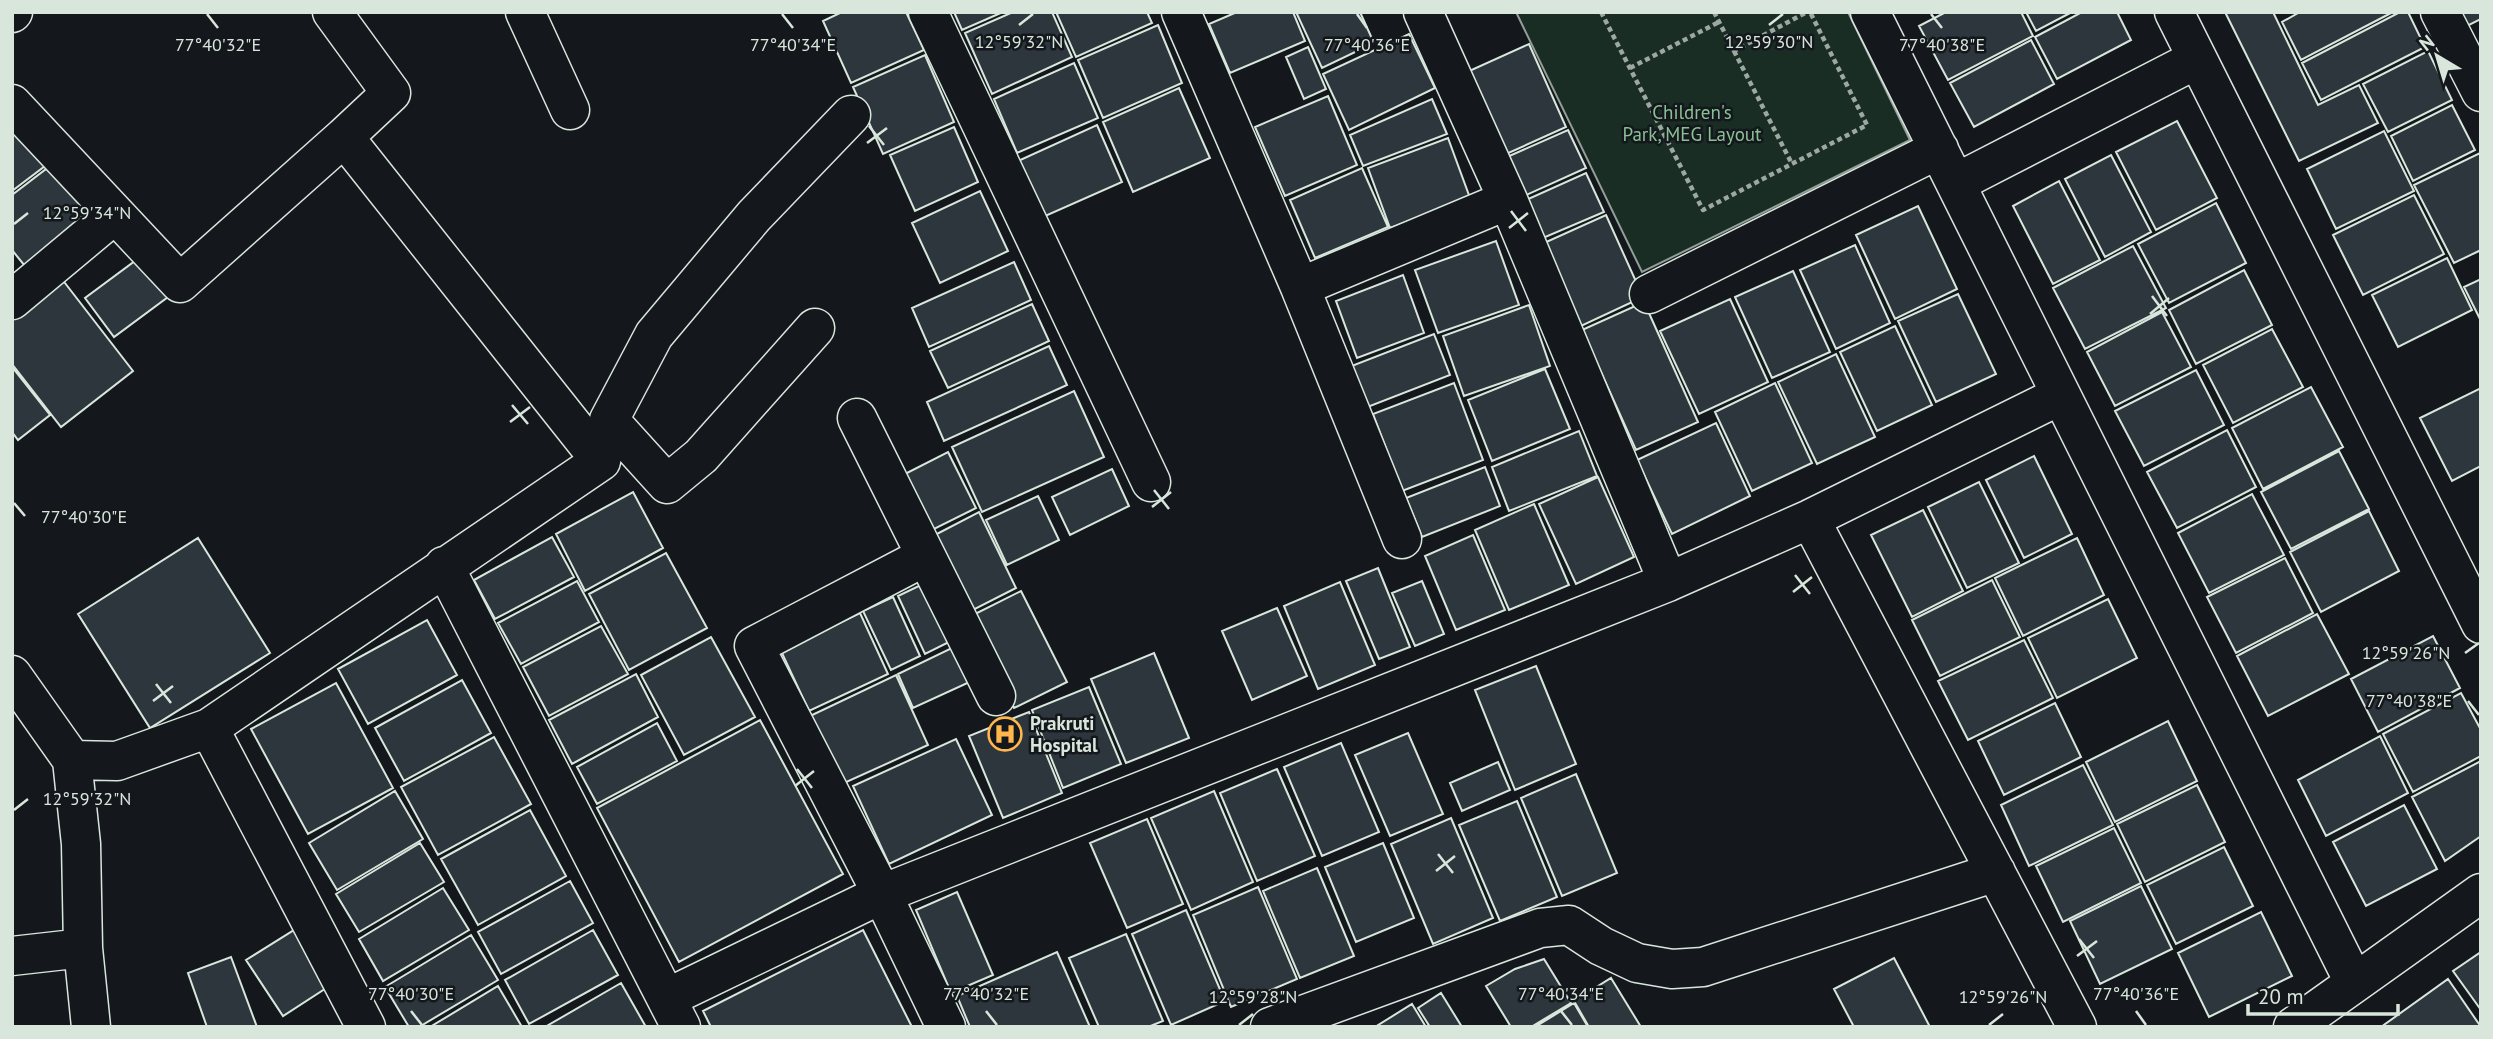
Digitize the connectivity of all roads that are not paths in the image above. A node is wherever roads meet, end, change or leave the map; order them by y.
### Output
1 (332, 12) edge
2 (525, 12) edge
3 (928, 12) edge
4 (1181, 12) edge
5 (1423, 12) edge
6 (1870, 12) edge
7 (2174, 12) edge
8 (2440, 12) edge
9 (2197, 59) junction
10 (2481, 92) edge
11 (12, 104) edge
12 (570, 110) dead end
13 (851, 115) dead end
14 (344, 138) junction
15 (1939, 149) junction
16 (1956, 183) junction
17 (1508, 200) junction
18 (115, 214) junction
19 (1300, 287) junction
20 (1649, 294) dead end
21 (12, 300) edge
22 (815, 328) dead end
23 (2061, 395) junction
24 (857, 418) dead end
25 (609, 420) junction
26 (601, 461) junction
27 (1151, 482) dead end
28 (1810, 519) junction
29 (1402, 539) dead end
30 (926, 556) junction
31 (444, 566) junction
32 (1668, 582) junction
33 (2481, 624) edge
34 (12, 675) edge
35 (996, 696) dead end
36 (209, 729) junction
37 (72, 760) junction
38 (1996, 872) junction
39 (2481, 893) edge
40 (882, 894) junction
41 (83, 948) junction
42 (12, 956) edge
43 (2354, 982) junction
44 (674, 1012) edge
45 (91, 1027) edge
46 (366, 1027) edge
47 (946, 1027) edge
48 (1270, 1027) edge
49 (2077, 1027) edge
50 (2293, 1027) edge

1 - 14 street
2 - 12 street
3 - 27 street
4 - 19 street
5 - 17 street
6 - 15 street
7 - 9 street
8 - 10 street
9 - 16 street
9 - 33 street
11 - 18 street
13 - 25 street
14 - 18 street
14 - 26 street
15 - 16 street
15 - 20 street
16 - 23 street
17 - 19 street
17 - 32 street
18 - 21 street
19 - 29 street
22 - 25 street
23 - 28 street
23 - 43 street
24 - 30 street
25 - 26 street
26 - 31 street
28 - 32 street
28 - 38 street
30 - 35 street
30 - 40 street
31 - 36 street
31 - 44 street
32 - 40 street
34 - 37 street
36 - 37 street
36 - 46 street
37 - 41 street
38 - 48 street
38 - 49 street
39 - 43 street
40 - 44 street
40 - 47 street
41 - 42 street
41 - 45 street
43 - 50 street

